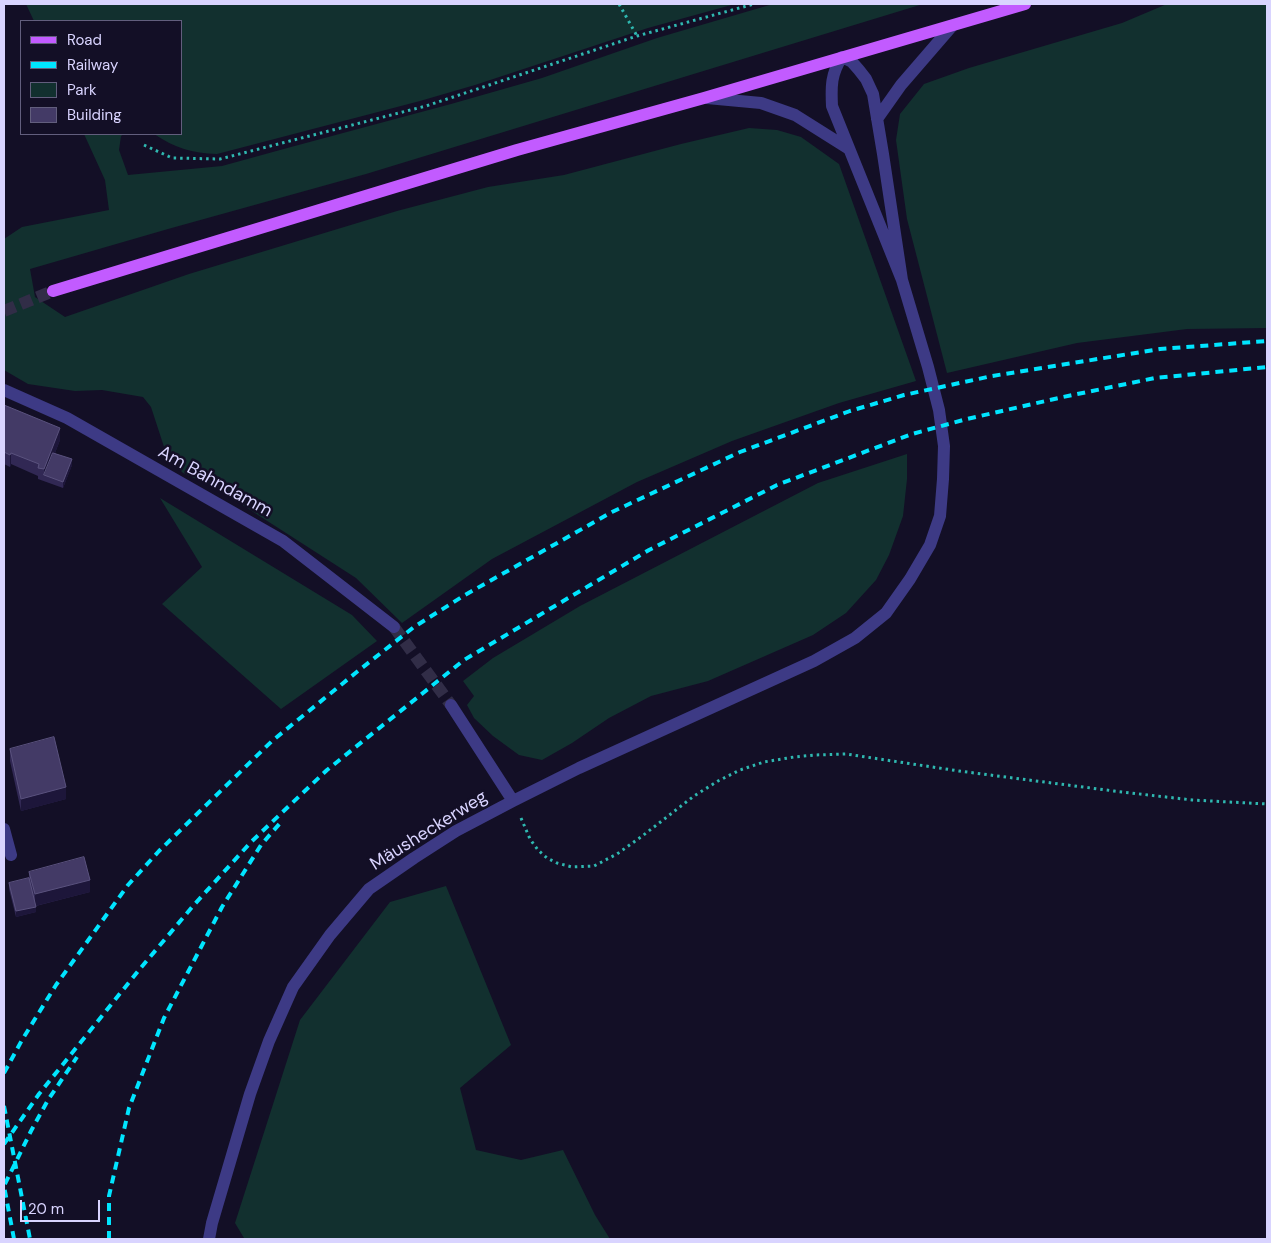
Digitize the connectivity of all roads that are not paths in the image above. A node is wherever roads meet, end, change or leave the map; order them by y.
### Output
1 (1025, 4) edge
2 (952, 26) junction
3 (842, 57) junction
4 (704, 98) junction
5 (877, 119) junction
6 (849, 149) junction
7 (902, 280) junction
8 (53, 290) tunnel mouth
9 (4, 390) edge
10 (394, 627) tunnel mouth
11 (451, 705) tunnel mouth
12 (513, 801) junction
13 (4, 829) edge
14 (11, 855) dead end
15 (209, 1239) edge

1 - 2 main road
2 - 3 main road
2 - 5 street
3 - 4 main road
3 - 5 street
3 - 6 street
4 - 6 street
4 - 8 main road
5 - 7 street
6 - 7 street
7 - 12 street, Mäusheckerweg
9 - 10 street, Am Bahndamm
11 - 12 street
12 - 15 street, Mäusheckerweg
13 - 14 street

